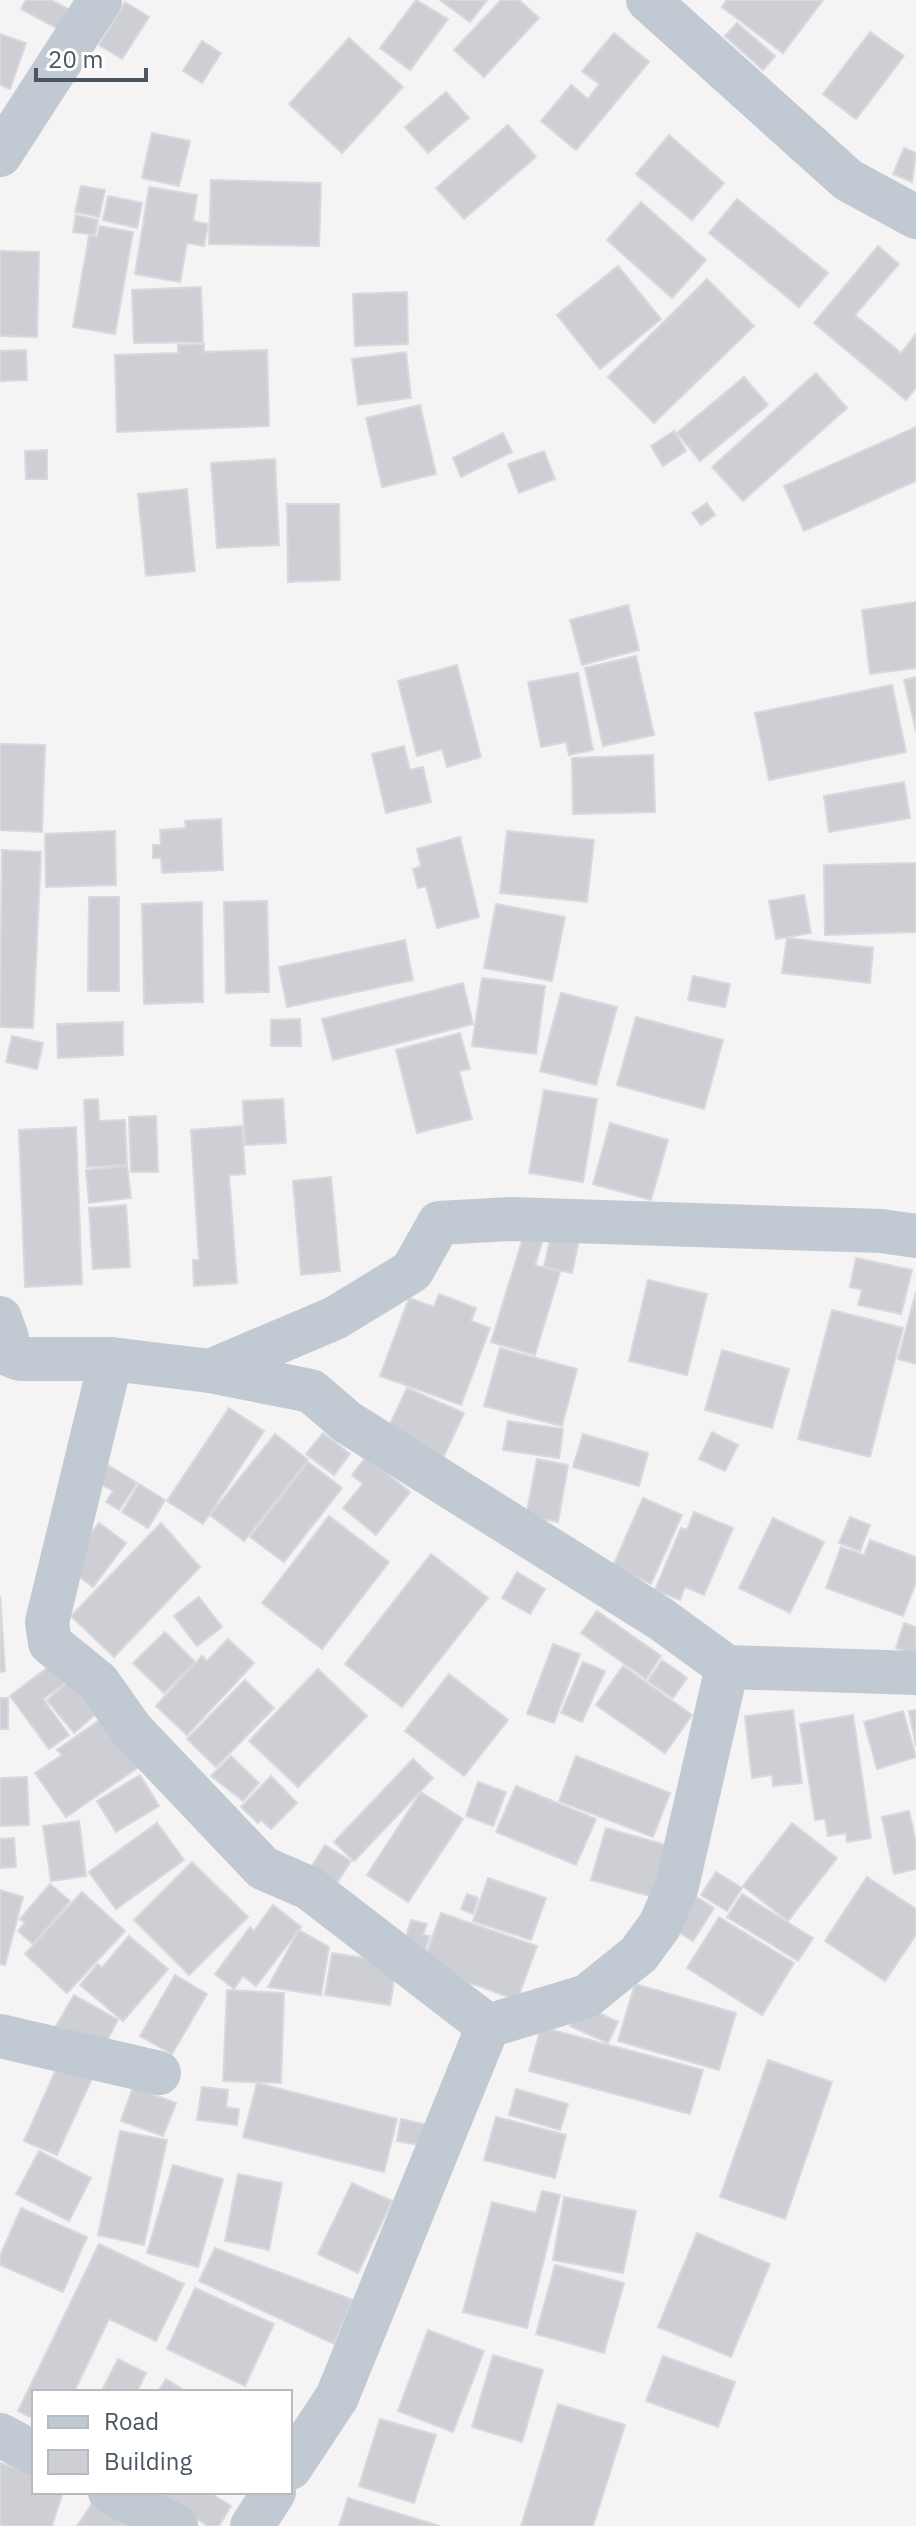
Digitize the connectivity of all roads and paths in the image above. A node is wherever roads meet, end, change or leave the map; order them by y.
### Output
1 (100, 0) edge
2 (648, 0) edge
3 (0, 155) edge
4 (916, 217) edge
5 (916, 1236) edge
6 (0, 1318) edge
7 (111, 1359) junction
8 (210, 1371) junction
9 (727, 1667) junction
10 (916, 1673) edge
11 (488, 2026) junction
12 (0, 2036) edge
13 (159, 2073) dead end
14 (0, 2435) edge
15 (32, 2452) edge
16 (292, 2465) edge
17 (114, 2494) edge
18 (273, 2494) edge
19 (176, 2526) edge
20 (252, 2526) edge

1 - 3 street
2 - 4 street
5 - 8 street
6 - 7 street
7 - 8 street
7 - 11 street
8 - 9 street
9 - 10 street
9 - 11 street
11 - 16 street
12 - 13 street
14 - 15 street
17 - 19 street
18 - 20 street

